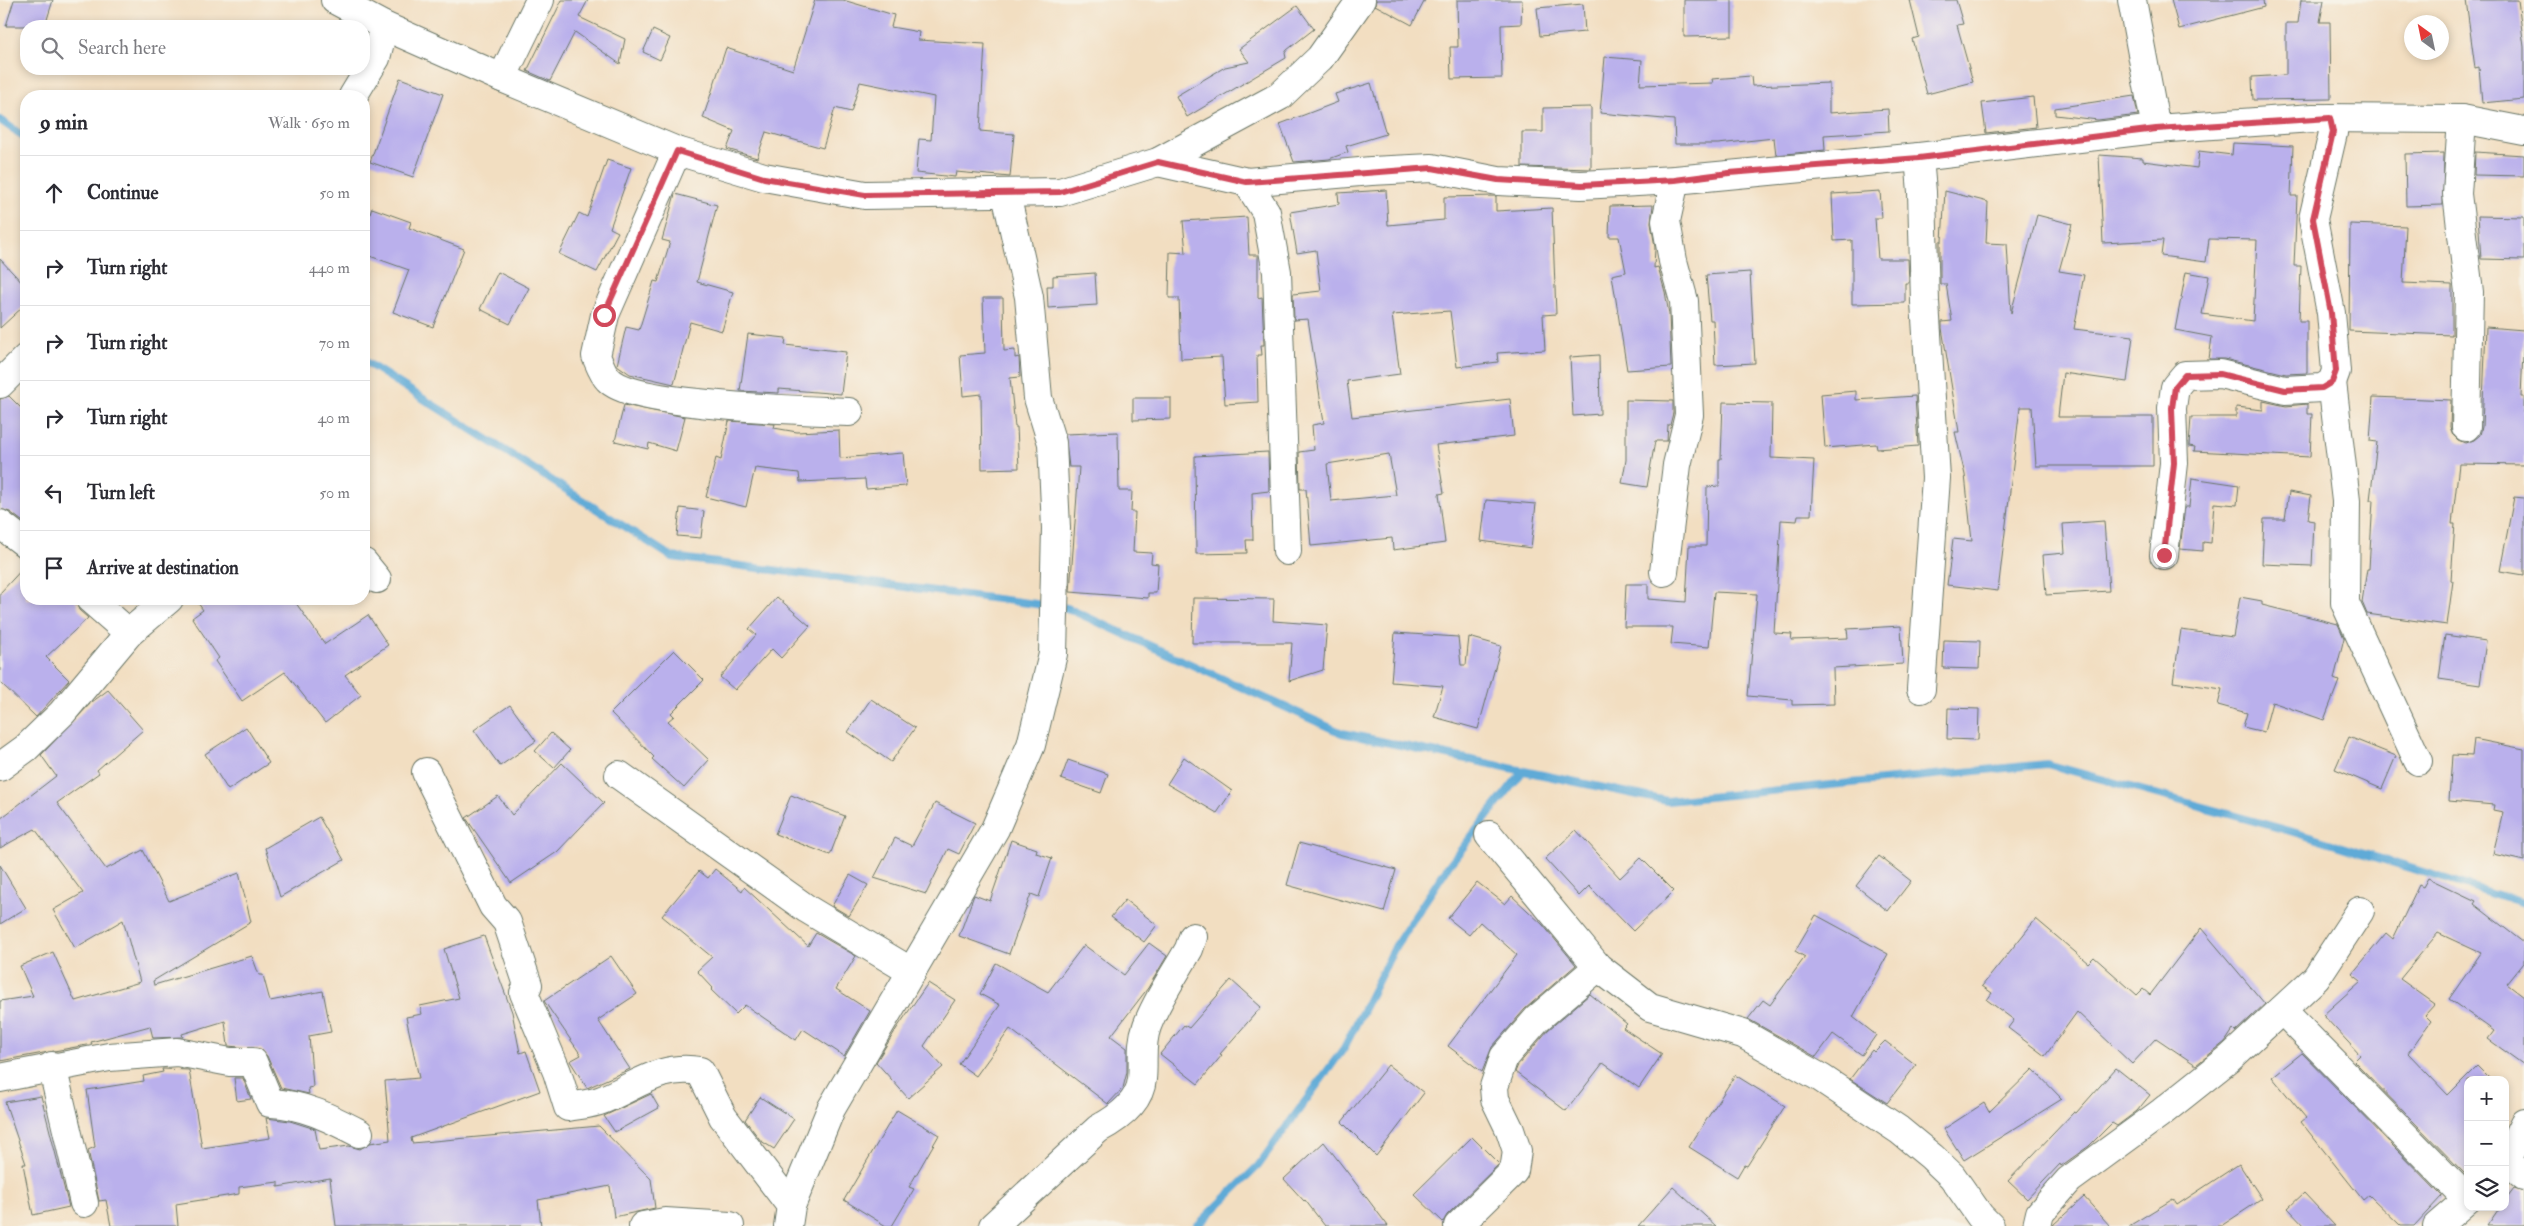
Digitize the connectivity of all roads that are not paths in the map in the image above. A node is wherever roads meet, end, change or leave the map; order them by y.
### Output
1 (335, 0) edge
2 (540, 0) edge
3 (1361, 0) edge
4 (2132, 0) edge
5 (384, 26) junction
6 (370, 68) edge
7 (366, 75) edge
8 (502, 78) junction
9 (357, 90) edge
10 (2330, 118) junction
11 (2462, 119) junction
12 (2156, 129) junction
13 (2524, 131) edge
14 (677, 151) junction
15 (1919, 158) junction
16 (1158, 162) junction
17 (1675, 180) junction
18 (1247, 182) junction
19 (1006, 194) junction
20 (20, 364) edge
21 (2332, 382) junction
22 (0, 384) edge
23 (849, 412) dead end
24 (2466, 427) dead end
25 (0, 524) edge
26 (20, 539) edge
27 (1287, 551) dead end
28 (2164, 555) dead end
29 (1664, 572) dead end
30 (97, 605) edge
31 (162, 605) edge
32 (129, 633) junction
33 (1921, 689) dead end
34 (2418, 761) dead end
35 (0, 767) edge
36 (426, 772) dead end
37 (619, 775) dead end
38 (1489, 835) dead end
39 (2360, 911) dead end
40 (1193, 937) dead end
41 (1598, 967) junction
42 (912, 972) junction
43 (2282, 1010) junction
44 (52, 1066) junction
45 (0, 1078) edge
46 (2524, 1123) edge
47 (359, 1133) dead end
48 (2512, 1166) edge
49 (2464, 1195) edge
50 (2464, 1202) edge
51 (84, 1203) dead end
52 (789, 1216) edge
53 (643, 1226) edge
54 (730, 1226) edge
55 (992, 1226) edge
56 (1458, 1226) edge
57 (1990, 1226) edge
58 (2036, 1226) edge
59 (2437, 1226) edge

1 - 5 street
2 - 8 street
3 - 16 street
4 - 12 street
5 - 6 street
5 - 8 street
7 - 9 street
8 - 14 street
10 - 11 street
10 - 12 street
10 - 21 street
11 - 13 street
11 - 24 street
12 - 15 street
14 - 19 street
14 - 23 street
15 - 17 street
15 - 33 street
16 - 18 street
16 - 19 street
17 - 18 street
17 - 29 street
18 - 27 street
19 - 42 street
20 - 22 street
21 - 28 street
21 - 34 street
25 - 26 street
30 - 32 street
31 - 32 street
32 - 35 street
36 - 52 street
37 - 42 street
38 - 41 street
39 - 43 street
40 - 55 street
41 - 56 street
41 - 57 street
42 - 52 street
43 - 49 street
43 - 58 street
44 - 45 street
44 - 47 street
44 - 51 street
46 - 48 street
50 - 59 street
53 - 54 street

